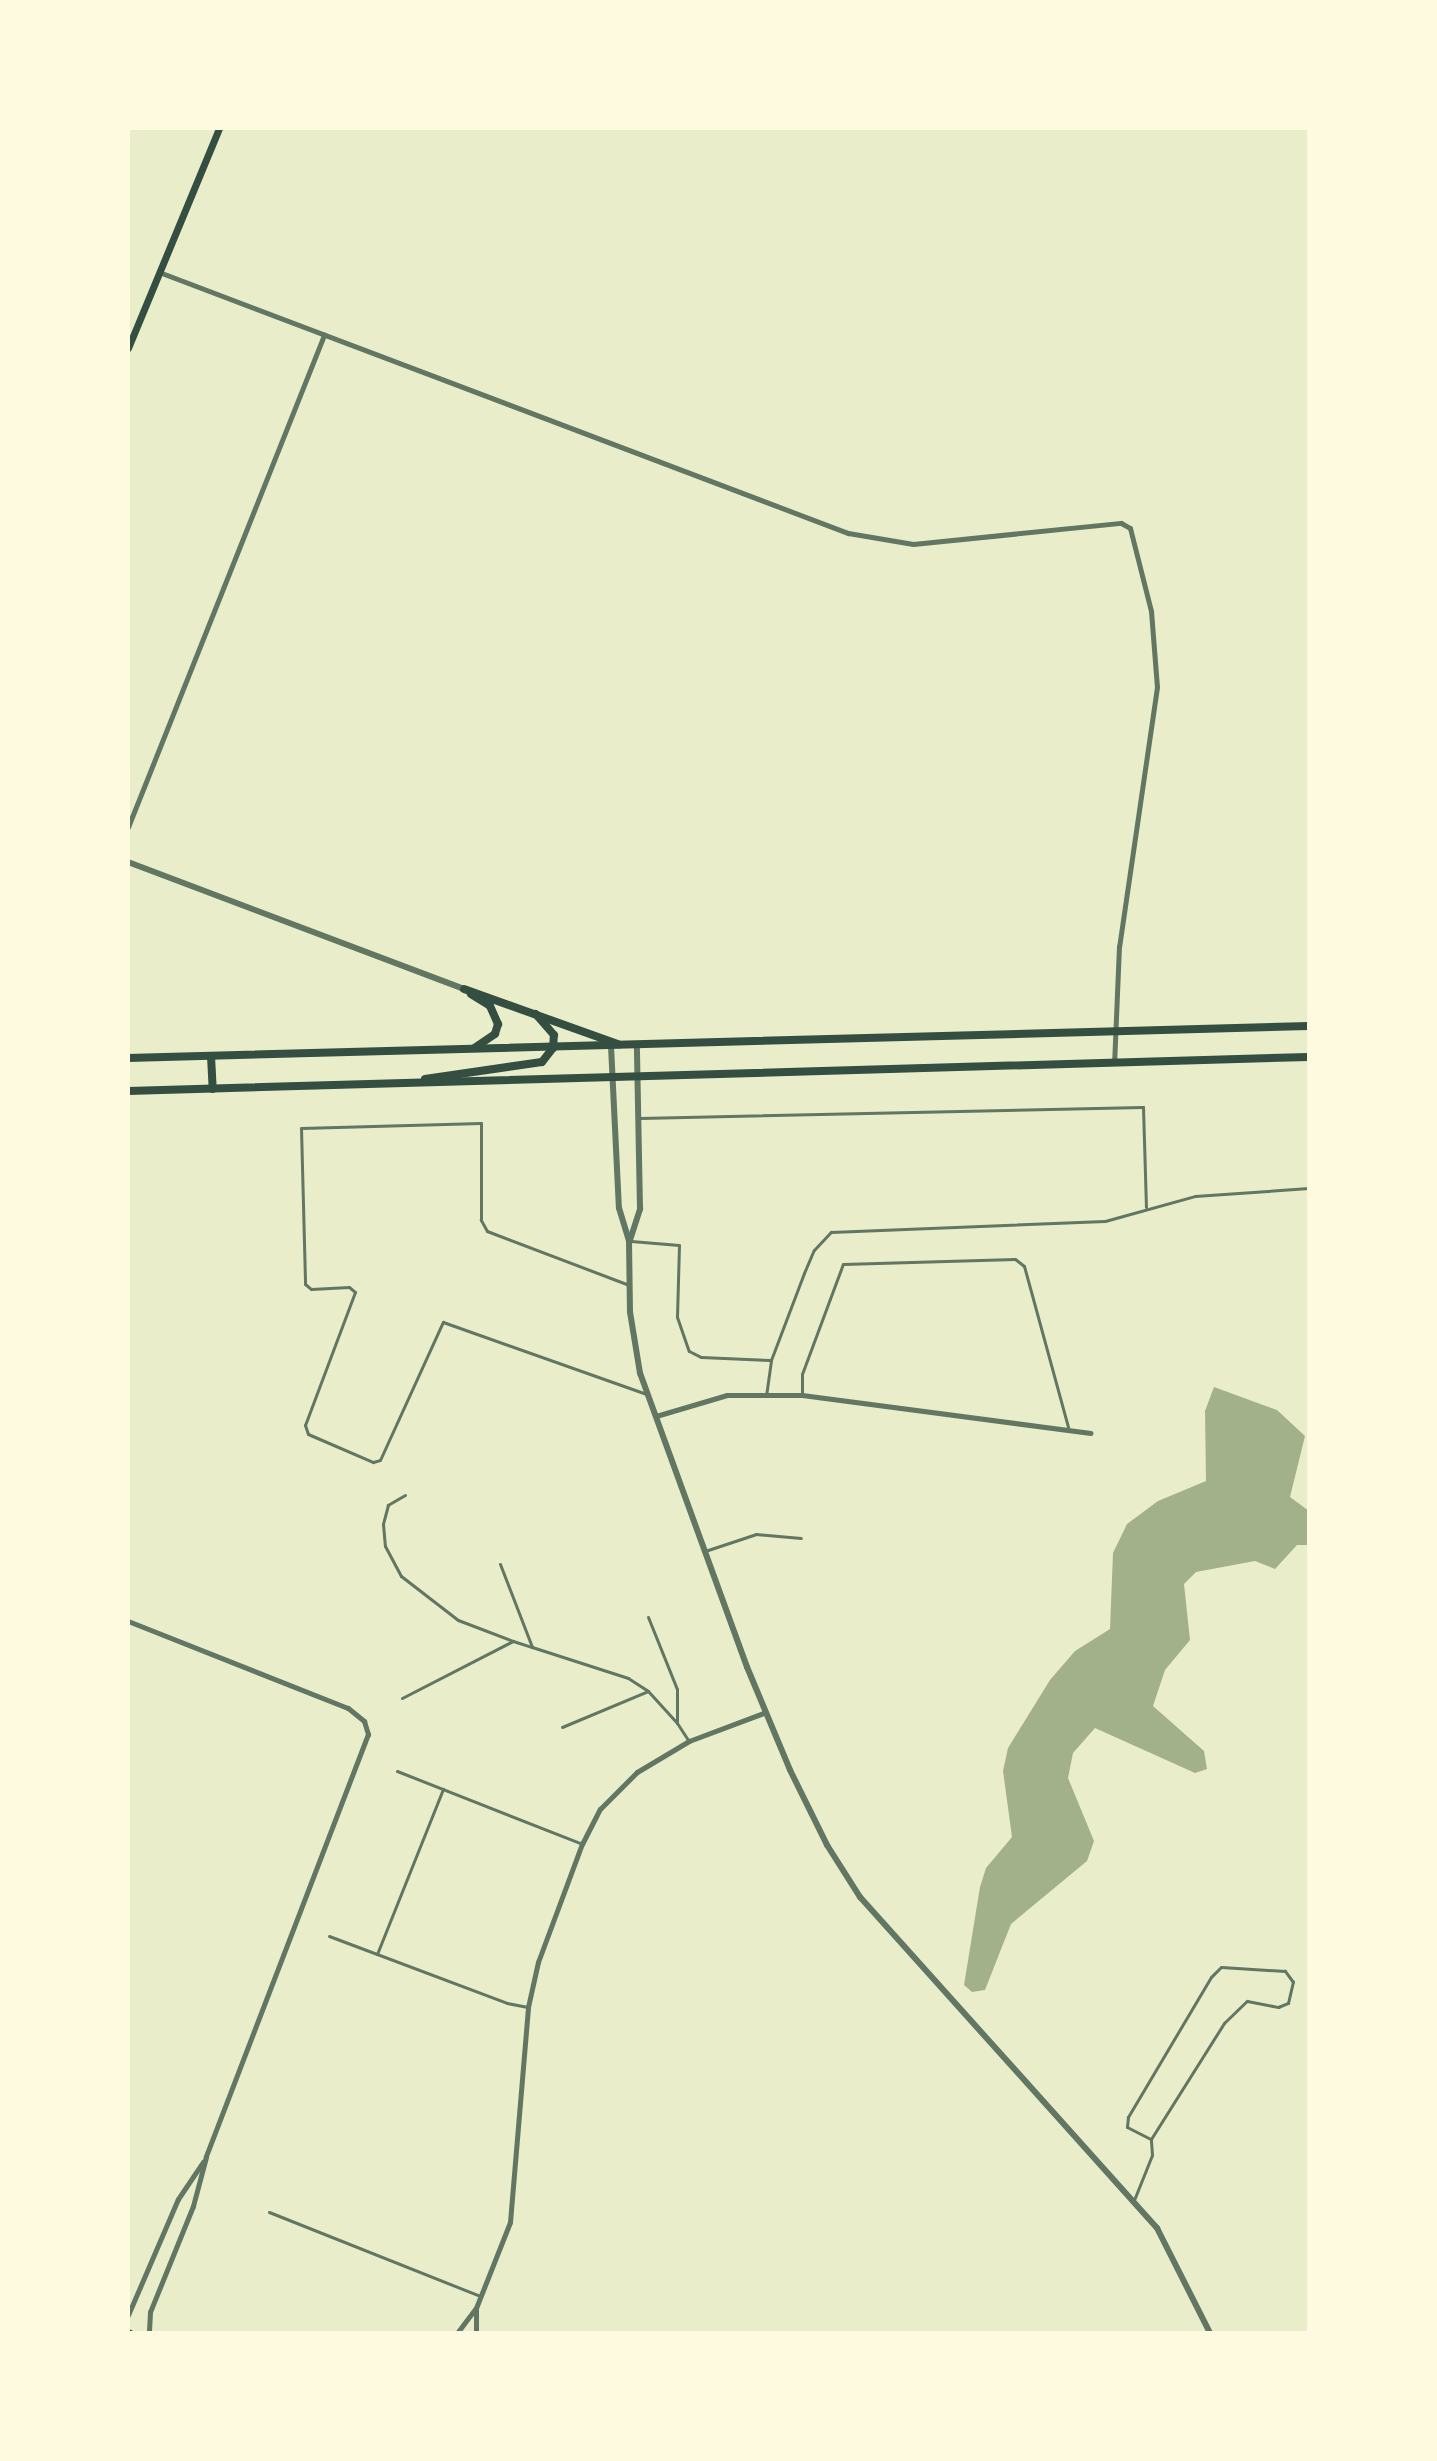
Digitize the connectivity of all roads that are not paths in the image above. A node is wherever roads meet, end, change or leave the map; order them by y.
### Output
1 (219, 128) edge
2 (158, 271) junction
3 (324, 335) junction
4 (128, 348) edge
5 (128, 827) edge
6 (128, 862) edge
7 (464, 989) junction
8 (536, 1014) junction
9 (1309, 1026) edge
10 (1112, 1032) junction
11 (611, 1046) junction
12 (623, 1046) junction
13 (637, 1046) junction
14 (553, 1048) junction
15 (471, 1050) junction
16 (211, 1056) junction
17 (1309, 1057) edge
18 (128, 1058) edge
19 (1114, 1063) junction
20 (636, 1077) junction
21 (613, 1078) junction
22 (408, 1083) junction
23 (213, 1089) junction
24 (128, 1091) edge
25 (636, 1118) junction
26 (1309, 1188) edge
27 (1146, 1207) junction
28 (629, 1241) junction
29 (629, 1285) junction
30 (771, 1360) junction
31 (648, 1395) junction
32 (802, 1395) junction
33 (766, 1396) junction
34 (656, 1416) junction
35 (1068, 1427) junction
36 (1091, 1433) dead end
37 (405, 1495) dead end
38 (801, 1538) dead end
39 (705, 1551) junction
40 (500, 1564) dead end
41 (648, 1617) dead end
42 (128, 1621) edge
43 (513, 1641) junction
44 (532, 1647) junction
45 (648, 1691) junction
46 (402, 1698) dead end
47 (767, 1712) junction
48 (677, 1723) junction
49 (562, 1727) dead end
50 (689, 1741) junction
51 (397, 1771) dead end
52 (443, 1789) junction
53 (582, 1844) junction
54 (329, 1936) dead end
55 (377, 1954) junction
56 (528, 2007) junction
57 (1151, 2139) junction
58 (206, 2157) junction
59 (1134, 2200) junction
60 (269, 2212) dead end
61 (480, 2296) junction
62 (476, 2308) junction
63 (128, 2315) edge
64 (149, 2333) edge
65 (457, 2333) edge
66 (476, 2333) edge
67 (1210, 2333) edge

1 - 2 main road
2 - 3 street
2 - 4 main road
3 - 5 street
3 - 10 street
6 - 7 street
7 - 8 main road
7 - 15 main road
8 - 12 main road
8 - 14 main road
9 - 10 main road
10 - 13 main road
10 - 19 street
11 - 12 main road
11 - 14 main road
11 - 21 street
12 - 13 main road
13 - 20 street
14 - 15 main road
14 - 22 main road
15 - 16 main road
16 - 18 main road
16 - 23 main road
17 - 19 main road
19 - 20 main road
20 - 21 main road
20 - 25 street
21 - 22 main road
21 - 28 street
22 - 23 main road
23 - 24 main road
25 - 27 lane
25 - 28 street
26 - 27 lane
27 - 30 lane
28 - 29 street
28 - 30 lane
29 - 31 street
29 - 31 lane
30 - 33 lane
31 - 34 street
32 - 33 street
32 - 35 street
32 - 35 lane
33 - 34 street
34 - 39 street
35 - 36 street
37 - 43 lane
38 - 39 lane
39 - 47 street
40 - 44 lane
41 - 48 lane
42 - 58 street
43 - 44 lane
43 - 46 lane
44 - 45 lane
45 - 48 lane
45 - 49 lane
47 - 50 street
47 - 59 street
48 - 50 lane
50 - 53 street
51 - 52 lane
52 - 53 lane
52 - 55 lane
53 - 56 street
54 - 55 lane
55 - 56 lane
56 - 61 street
57 - 57 lane
57 - 59 lane
58 - 63 street
58 - 64 street
59 - 67 street
60 - 61 lane
61 - 62 street
62 - 65 street
62 - 66 street

